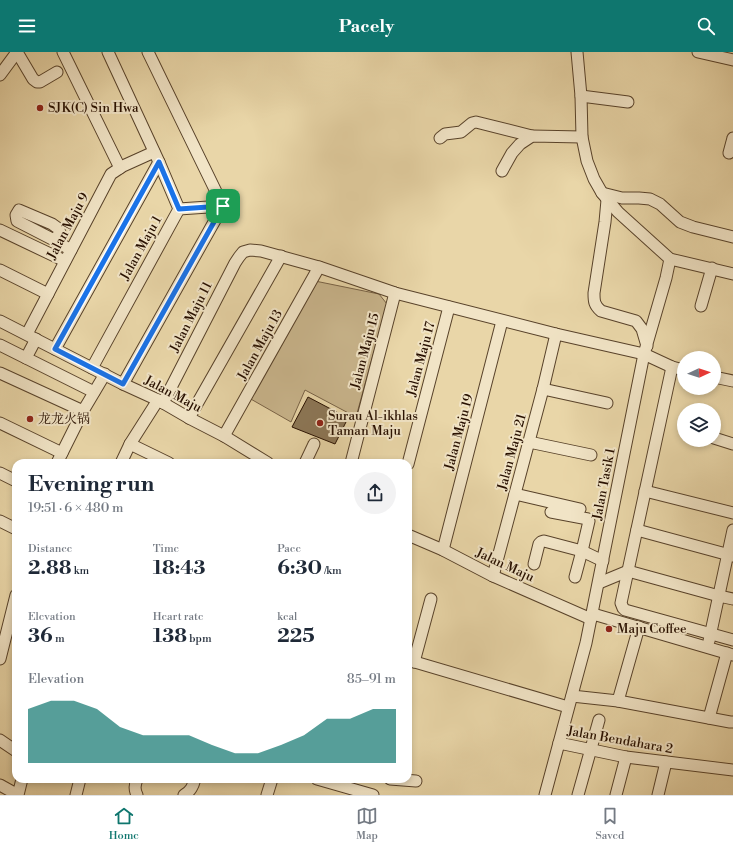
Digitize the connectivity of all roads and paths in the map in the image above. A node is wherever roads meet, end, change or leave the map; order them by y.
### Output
1 (17, 52) edge
2 (63, 52) edge
3 (108, 52) edge
4 (148, 52) edge
5 (577, 52) edge
6 (698, 52) edge
7 (733, 60) edge
8 (56, 72) dead end
9 (0, 75) edge
10 (581, 96) junction
11 (628, 102) dead end
12 (532, 136) junction
13 (582, 137) junction
14 (440, 138) dead end
15 (733, 138) edge
16 (729, 153) dead end
17 (156, 157) junction
18 (120, 168) junction
19 (502, 171) dead end
20 (605, 197) junction
21 (223, 206) junction
22 (179, 209) junction
23 (0, 230) edge
24 (733, 237) edge
25 (54, 240) dead end
26 (71, 250) junction
27 (281, 256) junction
28 (670, 259) junction
29 (65, 261) junction
30 (319, 267) junction
31 (712, 268) junction
32 (0, 270) edge
33 (733, 274) edge
34 (395, 293) junction
35 (48, 294) junction
36 (701, 306) dead end
37 (449, 307) junction
38 (0, 321) edge
39 (502, 321) junction
40 (556, 334) junction
41 (32, 336) junction
42 (0, 345) edge
43 (55, 349) junction
44 (646, 350) junction
45 (26, 358) junction
46 (672, 367) junction
47 (92, 368) junction
48 (677, 368) edge
49 (0, 373) edge
50 (105, 374) junction
51 (721, 378) edge
52 (733, 381) edge
53 (123, 384) junction
54 (543, 389) junction
55 (94, 392) junction
56 (160, 402) junction
57 (608, 403) dead end
58 (83, 411) junction
59 (189, 418) junction
60 (0, 422) edge
61 (224, 436) junction
62 (721, 440) edge
63 (529, 442) junction
64 (130, 444) junction
65 (314, 444) dead end
66 (733, 444) edge
67 (591, 455) dead end
68 (60, 458) edge
69 (123, 459) edge
70 (161, 459) edge
71 (261, 459) edge
72 (307, 459) edge
73 (352, 459) edge
74 (409, 459) edge
75 (0, 473) edge
76 (12, 479) edge
77 (646, 491) junction
78 (515, 494) junction
79 (580, 509) dead end
80 (551, 512) dead end
81 (733, 513) edge
82 (0, 521) edge
83 (12, 527) edge
84 (637, 530) junction
85 (733, 530) edge
86 (412, 536) edge
87 (442, 550) junction
88 (582, 551) junction
89 (730, 555) edge
90 (603, 561) junction
91 (534, 564) dead end
92 (628, 571) junction
93 (493, 576) junction
94 (575, 577) dead end
95 (599, 583) junction
96 (719, 596) junction
97 (431, 599) dead end
98 (733, 599) edge
99 (12, 611) edge
100 (592, 616) junction
101 (639, 627) junction
102 (711, 634) junction
103 (733, 640) edge
104 (708, 648) junction
105 (730, 654) edge
106 (412, 658) edge
107 (0, 659) edge
108 (412, 661) edge
109 (572, 696) junction
110 (618, 701) junction
111 (568, 707) junction
112 (709, 718) junction
113 (599, 720) dead end
114 (733, 722) edge
115 (0, 740) edge
116 (559, 743) junction
117 (12, 748) edge
118 (590, 750) junction
119 (626, 757) junction
120 (666, 762) junction
121 (733, 770) edge
122 (412, 781) edge
123 (416, 781) dead end
124 (21, 783) edge
125 (79, 783) edge
126 (136, 783) edge
127 (194, 783) edge
128 (270, 783) edge
129 (344, 783) edge
130 (0, 785) edge
131 (18, 795) edge
132 (76, 795) edge
133 (137, 795) edge
134 (184, 795) edge
135 (266, 795) edge
136 (374, 795) edge
137 (545, 795) edge
138 (578, 795) edge
139 (616, 795) edge
140 (658, 795) edge

1 - 8 street
1 - 9 street
2 - 18 street
3 - 17 street, Jalan Maju 1
4 - 21 street
5 - 10 street
6 - 7 street
10 - 11 street
10 - 13 street
12 - 13 street
12 - 14 street
12 - 19 street
13 - 20 street
15 - 16 street
17 - 18 street, Jalan Maju 9
17 - 22 street, Jalan Maju 1
17 - 43 street
18 - 26 street, Jalan Maju 9
20 - 24 street
20 - 28 street
20 - 44 street
21 - 22 street
21 - 53 street
22 - 47 street, Jalan Maju 1
23 - 29 street
25 - 26 street
26 - 29 street, Jalan Maju 9
27 - 30 street
27 - 56 street, Jalan Maju 11
27 - 59 street
28 - 31 street
28 - 44 street, Jalan Tasik 1
29 - 35 street, Jalan Maju 9
30 - 34 street
30 - 61 street, Jalan Maju 13
31 - 33 street
31 - 36 street
32 - 35 street
34 - 37 street
34 - 73 street, Jalan Maju 15
35 - 41 street, Jalan Maju 9
37 - 39 street
37 - 74 street, Jalan Maju 17
38 - 41 street, Jalan Maju
39 - 40 street
39 - 87 street, Jalan Maju 19
40 - 44 street
40 - 54 street, Jalan Maju 21
41 - 43 street, Jalan Maju
41 - 45 street, Jalan Maju 9
42 - 45 street
43 - 47 street, Jalan Maju
44 - 46 street
44 - 90 street, Jalan Tasik 1
45 - 55 street
46 - 48 street
46 - 77 street
47 - 50 street, Jalan Maju
49 - 58 street
50 - 53 street, Jalan Maju
50 - 55 street
51 - 52 street
53 - 56 street, Jalan Maju
54 - 57 street
54 - 63 street, Jalan Maju 21
55 - 58 street
56 - 59 street, Jalan Maju
56 - 64 street, Jalan Maju 11
58 - 68 street
59 - 61 street, Jalan Maju
60 - 68 street
61 - 71 street, Jalan Maju
62 - 66 street
63 - 67 street
63 - 78 street, Jalan Maju 21
64 - 69 street, Jalan Maju 11
64 - 70 street
65 - 72 street
75 - 76 street
77 - 81 street
77 - 84 street
78 - 79 street
78 - 93 street, Jalan Maju 21
80 - 88 street
82 - 83 street
84 - 89 street
84 - 92 street
85 - 89 street
86 - 87 street, Jalan Maju
87 - 93 street, Jalan Maju
88 - 90 street
88 - 91 street
88 - 94 street
89 - 96 street
90 - 95 street, Jalan Tasik 1
92 - 95 street
92 - 96 street
92 - 102 street
93 - 100 street, Jalan Maju
95 - 100 street, Jalan Tasik 1
96 - 98 street
96 - 102 street
97 - 106 street
99 - 107 street
100 - 101 street, Jalan Maju
100 - 109 street, Jalan Bendahara 2
101 - 104 street, Jalan Maju
101 - 110 street
102 - 103 street
102 - 104 street
104 - 105 street, Jalan Maju
105 - 112 street
108 - 111 street
109 - 110 street
109 - 111 street, Jalan Bendahara 2
110 - 112 street
111 - 116 street, Jalan Bendahara 2
112 - 114 street
113 - 118 street
115 - 117 street
116 - 118 street, Jalan Bendahara 2
116 - 137 street
118 - 119 street, Jalan Bendahara 2
118 - 138 street
119 - 120 street, Jalan Bendahara 2
119 - 139 street
120 - 121 street, Jalan Bendahara 2
120 - 140 street
122 - 123 street
124 - 131 street
125 - 132 street
126 - 133 street
127 - 134 street
128 - 135 street
129 - 136 street
130 - 131 street

